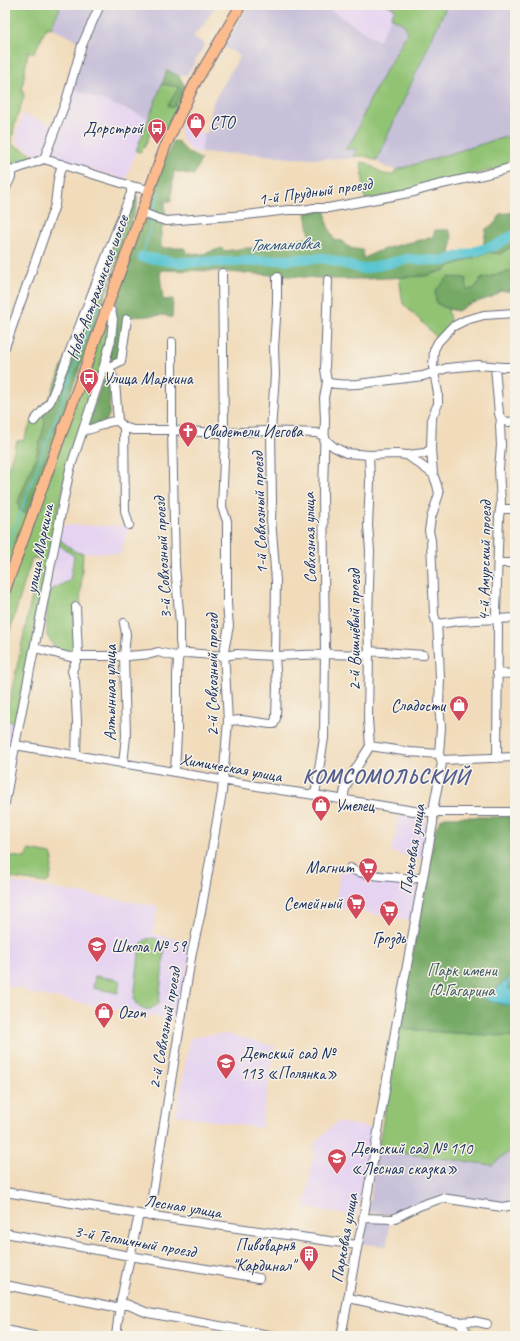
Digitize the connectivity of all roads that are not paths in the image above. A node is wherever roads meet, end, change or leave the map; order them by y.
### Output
1 (100, 5) edge
2 (241, 5) edge
3 (44, 159) junction
4 (62, 164) junction
5 (515, 166) edge
6 (8, 172) edge
7 (131, 186) junction
8 (5, 190) edge
9 (149, 190) junction
10 (142, 212) junction
11 (222, 273) dead end
12 (276, 277) dead end
13 (328, 280) dead end
14 (106, 308) junction
15 (515, 313) edge
16 (127, 319) dead end
17 (172, 342) dead end
18 (5, 347) edge
19 (106, 367) junction
20 (495, 367) junction
21 (515, 367) edge
22 (434, 372) junction
23 (327, 382) junction
24 (501, 420) junction
25 (34, 421) dead end
26 (118, 421) junction
27 (515, 421) edge
28 (124, 427) junction
29 (83, 430) junction
30 (172, 430) junction
31 (271, 431) junction
32 (224, 433) junction
33 (325, 437) junction
34 (431, 449) junction
35 (369, 455) junction
36 (407, 455) junction
37 (433, 474) junction
38 (501, 509) junction
39 (515, 510) edge
40 (129, 524) dead end
41 (515, 563) edge
42 (498, 564) junction
43 (5, 590) edge
44 (76, 607) dead end
45 (515, 618) edge
46 (497, 620) junction
47 (124, 623) dead end
48 (436, 624) junction
49 (35, 648) junction
50 (369, 653) junction
51 (325, 655) junction
52 (423, 655) dead end
53 (78, 656) junction
54 (124, 656) junction
55 (179, 656) junction
56 (224, 656) junction
57 (275, 656) junction
58 (497, 673) junction
59 (515, 674) edge
60 (228, 721) junction
61 (15, 745) junction
62 (370, 746) junction
63 (76, 755) junction
64 (440, 757) junction
65 (497, 758) junction
66 (515, 758) edge
67 (123, 764) junction
68 (175, 772) junction
69 (222, 781) junction
70 (315, 794) junction
71 (343, 800) junction
72 (5, 803) edge
73 (515, 812) edge
74 (434, 813) junction
75 (350, 868) dead end
76 (423, 878) junction
77 (5, 1192) edge
78 (515, 1205) edge
79 (138, 1214) junction
80 (149, 1216) junction
81 (363, 1218) junction
82 (5, 1233) edge
83 (357, 1246) junction
84 (130, 1256) junction
85 (260, 1278) dead end
86 (5, 1285) edge
87 (349, 1298) junction
88 (120, 1305) junction
89 (458, 1322) junction
90 (487, 1324) dead end
91 (5, 1330) edge
92 (34, 1336) edge
93 (116, 1336) edge
94 (274, 1336) edge
95 (341, 1336) edge
96 (469, 1336) edge

1 - 3 street
2 - 9 main road, Ново-Астраханское шоссе
3 - 4 street
3 - 6 street
4 - 7 street
4 - 18 street
5 - 10 street, 1-й Прудный проезд
6 - 8 street
7 - 9 street
7 - 25 street
9 - 10 main road, Ново-Астраханское шоссе
10 - 14 main road, Ново-Астраханское шоссе
11 - 32 street, 2-й Совхозный проезд
12 - 31 street, 1-й Совхозный проезд
13 - 23 street, Совхозная улица
14 - 19 street, улица Маркина
14 - 43 main road, Ново-Астраханское шоссе
15 - 22 street, Парковая улица
16 - 19 street
17 - 30 street, 3-й Совхозный проезд
19 - 26 street
19 - 29 street, улица Маркина
20 - 21 street
20 - 22 street
20 - 24 street, 4-й Амурский проезд
22 - 23 street
22 - 34 street, Парковая улица
23 - 33 street, Совхозная улица
24 - 27 street
24 - 38 street, 4-й Амурский проезд
26 - 28 street
26 - 29 street
28 - 30 street
28 - 40 street
29 - 49 street, улица Маркина
30 - 32 street
30 - 55 street, 3-й Совхозный проезд
31 - 32 street
31 - 33 street
31 - 57 street, 1-й Совхозный проезд
32 - 56 street, 2-й Совхозный проезд
33 - 35 street
33 - 51 street, Совхозная улица
34 - 36 street
34 - 37 street, Парковая улица
35 - 36 street
35 - 50 street, 2-й Вишнёвый проезд
36 - 37 street
37 - 48 street, Парковая улица
38 - 39 street
38 - 42 street, 4-й Амурский проезд
41 - 42 street
42 - 46 street, 4-й Амурский проезд
44 - 53 street
45 - 46 street
46 - 48 street
46 - 58 street, 4-й Амурский проезд
47 - 54 street, Алтынная улица
48 - 64 street, Парковая улица
49 - 53 street
49 - 61 street, улица Маркина
50 - 51 street
50 - 52 street
50 - 62 street, 2-й Вишнёвый проезд
51 - 57 street
51 - 70 street, Совхозная улица
53 - 54 street
53 - 63 street
54 - 55 street
54 - 67 street, Алтынная улица
55 - 56 street
55 - 68 street, 3-й Совхозный проезд
56 - 57 street
56 - 60 street, 2-й Совхозный проезд
57 - 60 street, 1-й Совхозный проезд
58 - 59 street
58 - 65 street, 4-й Амурский проезд
60 - 69 street, 2-й Совхозный проезд
61 - 63 street, Химическая улица
61 - 72 street, улица Маркина
62 - 64 street
62 - 71 street
63 - 67 street, Химическая улица
64 - 65 street
64 - 74 street, Парковая улица
65 - 66 street
67 - 68 street, Химическая улица
68 - 69 street, Химическая улица
69 - 70 street, Химическая улица
69 - 80 street, 2-й Совхозный проезд
70 - 71 street, Химическая улица
71 - 74 street, Химическая улица
73 - 74 street, Химическая улица
74 - 76 street, Парковая улица
75 - 76 street
76 - 81 street, Парковая улица
77 - 79 street, Лесная улица
78 - 81 street
79 - 80 street, Лесная улица
79 - 84 street
80 - 83 street, Лесная улица
81 - 83 street, Парковая улица
82 - 84 street, 3-й Тепличный проезд
83 - 87 street, Парковая улица
84 - 85 street, 3-й Тепличный проезд
84 - 88 street
86 - 88 street
87 - 89 street
87 - 95 street, Парковая улица
88 - 93 street
88 - 94 street
89 - 90 street
89 - 96 street
91 - 92 street

